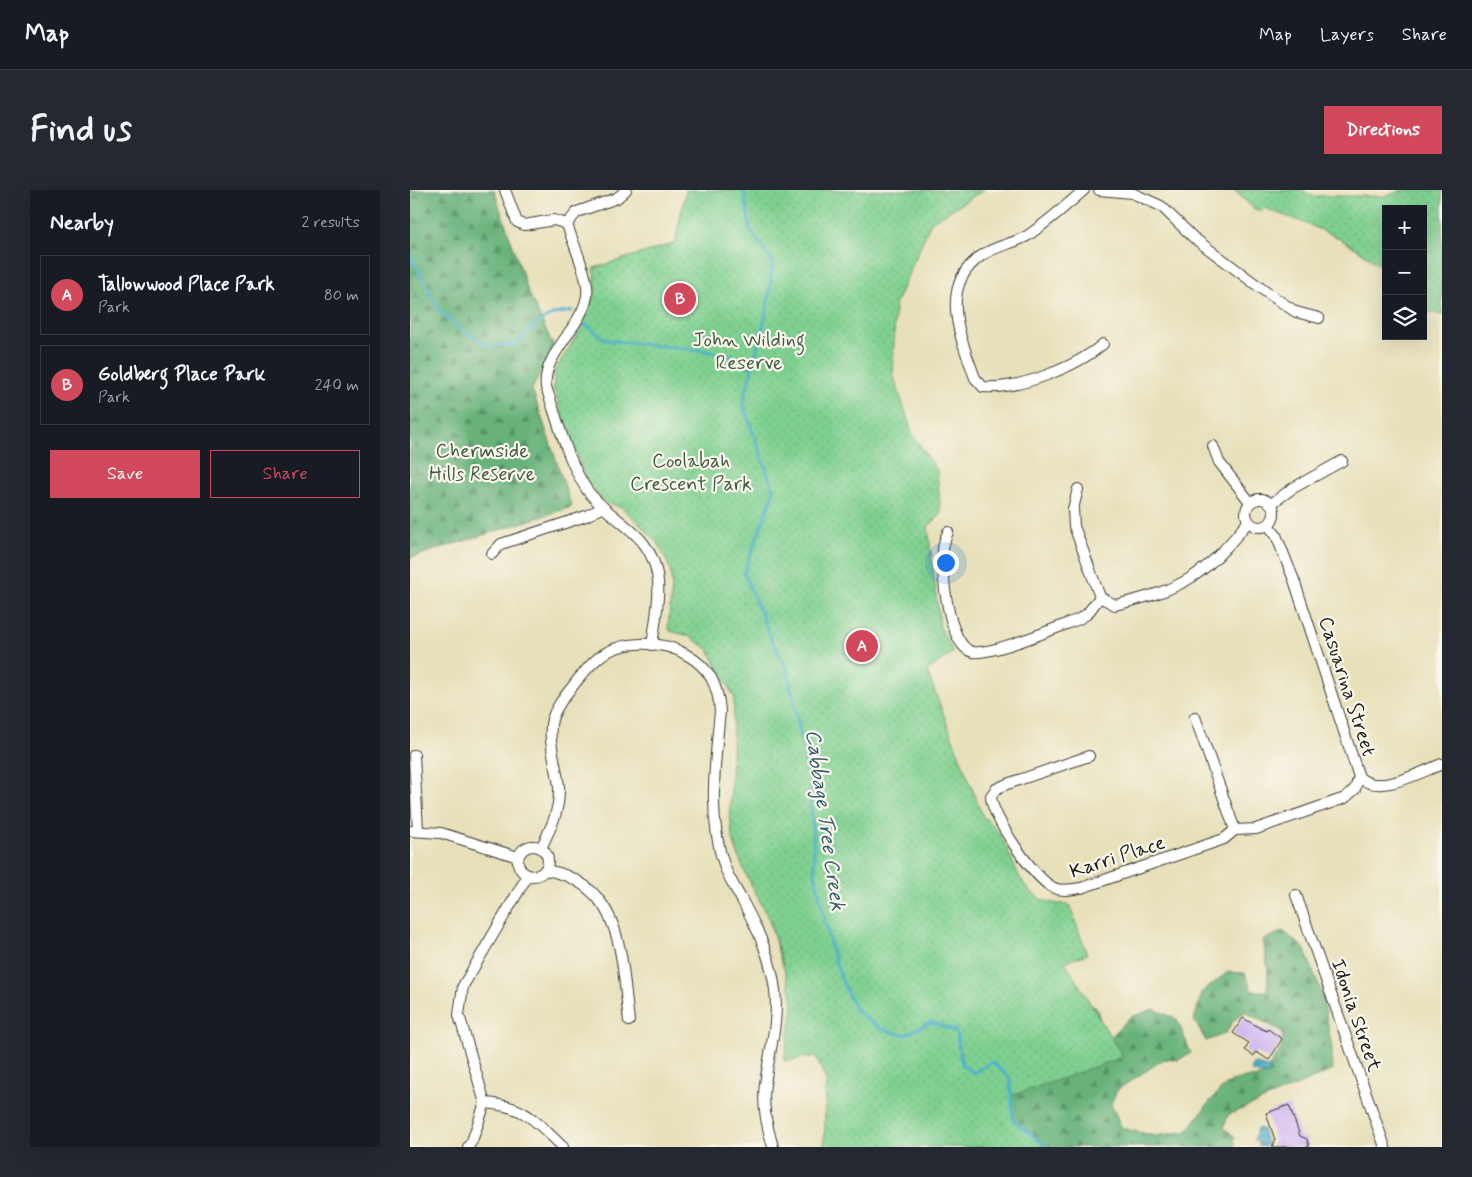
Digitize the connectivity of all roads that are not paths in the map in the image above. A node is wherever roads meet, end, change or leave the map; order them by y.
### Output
1 (504, 190) edge
2 (626, 190) edge
3 (1084, 190) edge
4 (1099, 190) edge
5 (567, 224) junction
6 (1319, 318) dead end
7 (1104, 344) dead end
8 (1213, 446) dead end
9 (1342, 461) dead end
10 (1078, 489) dead end
11 (1250, 502) junction
12 (1271, 504) junction
13 (602, 508) junction
14 (1248, 522) junction
15 (1268, 525) junction
16 (948, 532) dead end
17 (492, 554) dead end
18 (1100, 597) junction
19 (652, 644) junction
20 (1195, 717) dead end
21 (414, 755) dead end
22 (1089, 756) dead end
23 (1442, 764) edge
24 (1359, 777) junction
25 (1235, 830) junction
26 (414, 831) edge
27 (541, 848) junction
28 (518, 858) junction
29 (546, 870) junction
30 (528, 876) junction
31 (1296, 895) dead end
32 (629, 1021) dead end
33 (484, 1103) junction
34 (468, 1147) edge
35 (563, 1147) edge
36 (773, 1147) edge
37 (1385, 1147) edge

1 - 5 street
2 - 5 street
3 - 7 street
4 - 6 street
5 - 13 street
8 - 11 street
9 - 12 street
10 - 18 street
11 - 12 street
11 - 14 street
12 - 15 street
13 - 17 street
13 - 19 street
14 - 15 street
14 - 18 street
15 - 24 street, Casuarina Street
16 - 18 street
19 - 27 street
19 - 36 street
20 - 25 street
21 - 26 street
22 - 25 street, Karri Place
23 - 24 street, Casuarina Street
24 - 25 street, Karri Place
26 - 28 street
27 - 28 street
27 - 29 street
28 - 30 street
29 - 30 street
29 - 32 street
30 - 33 street
31 - 37 street, Idonia Street
33 - 34 street
33 - 35 street

